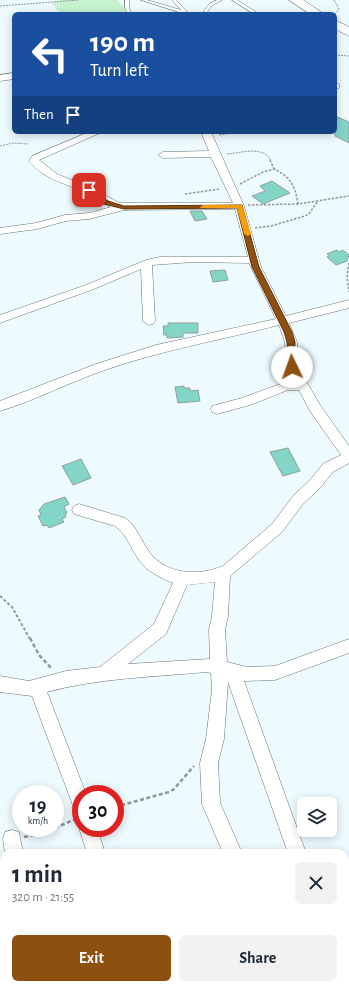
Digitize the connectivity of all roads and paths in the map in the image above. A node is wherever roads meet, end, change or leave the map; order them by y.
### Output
1 (79, 0) edge
2 (127, 0) edge
3 (143, 0) edge
4 (174, 0) edge
5 (220, 0) edge
6 (234, 0) edge
7 (295, 0) edge
8 (334, 0) edge
9 (0, 6) edge
10 (129, 12) edge
11 (182, 12) edge
12 (186, 12) edge
13 (205, 12) edge
14 (254, 12) edge
15 (315, 12) edge
16 (337, 12) edge
17 (337, 25) edge
18 (349, 32) edge
19 (337, 55) edge
20 (349, 56) edge
21 (12, 76) edge
22 (0, 78) edge
23 (92, 134) edge
24 (207, 134) edge
25 (0, 142) edge
26 (5, 144) junction
27 (28, 144) dead end
28 (0, 146) edge
29 (215, 154) junction
30 (163, 155) dead end
31 (274, 169) junction
32 (230, 186) junction
33 (185, 194) dead end
34 (349, 196) edge
35 (317, 202) junction
36 (298, 204) junction
37 (239, 206) junction
38 (124, 208) junction
39 (246, 228) junction
40 (0, 231) edge
41 (255, 260) junction
42 (146, 263) junction
43 (349, 263) edge
44 (349, 292) edge
45 (349, 304) edge
46 (0, 319) edge
47 (282, 319) junction
48 (148, 321) dead end
49 (302, 386) junction
50 (0, 406) edge
51 (217, 408) dead end
52 (349, 456) edge
53 (79, 510) dead end
54 (223, 572) junction
55 (182, 579) junction
56 (0, 596) edge
57 (349, 646) edge
58 (226, 669) junction
59 (104, 674) junction
60 (62, 680) junction
61 (0, 684) edge
62 (37, 688) junction
63 (213, 746) junction
64 (74, 785) edge
65 (124, 804) edge
66 (32, 837) edge
67 (91, 837) edge
68 (13, 846) edge
69 (95, 849) edge
70 (231, 849) edge
71 (296, 849) edge

1 - 9 path
2 - 10 lane
3 - 11 lane
4 - 12 lane
5 - 13 lane
6 - 14 lane
7 - 15 highway
8 - 16 path
17 - 18 highway
19 - 20 path
21 - 22 street
23 - 38 street
24 - 29 street
25 - 26 path
26 - 27 path
26 - 28 path
29 - 30 street
29 - 31 path
29 - 32 street
31 - 32 path
31 - 36 path
32 - 33 path
32 - 37 street
34 - 35 path
35 - 36 path
35 - 39 path
36 - 37 path
37 - 38 street
37 - 39 street
38 - 40 street
39 - 41 street
41 - 42 street
41 - 47 street
42 - 46 street
42 - 48 street
43 - 44 path
45 - 47 street
47 - 49 street
47 - 50 street
49 - 51 street
49 - 52 street
52 - 54 street
53 - 55 street
54 - 55 street
54 - 58 street
55 - 59 street
56 - 60 path
57 - 58 street
58 - 59 street
58 - 63 street
58 - 71 street
59 - 60 street
60 - 62 street
61 - 62 street
62 - 64 street
63 - 65 path
63 - 70 street
66 - 68 path
67 - 69 street

